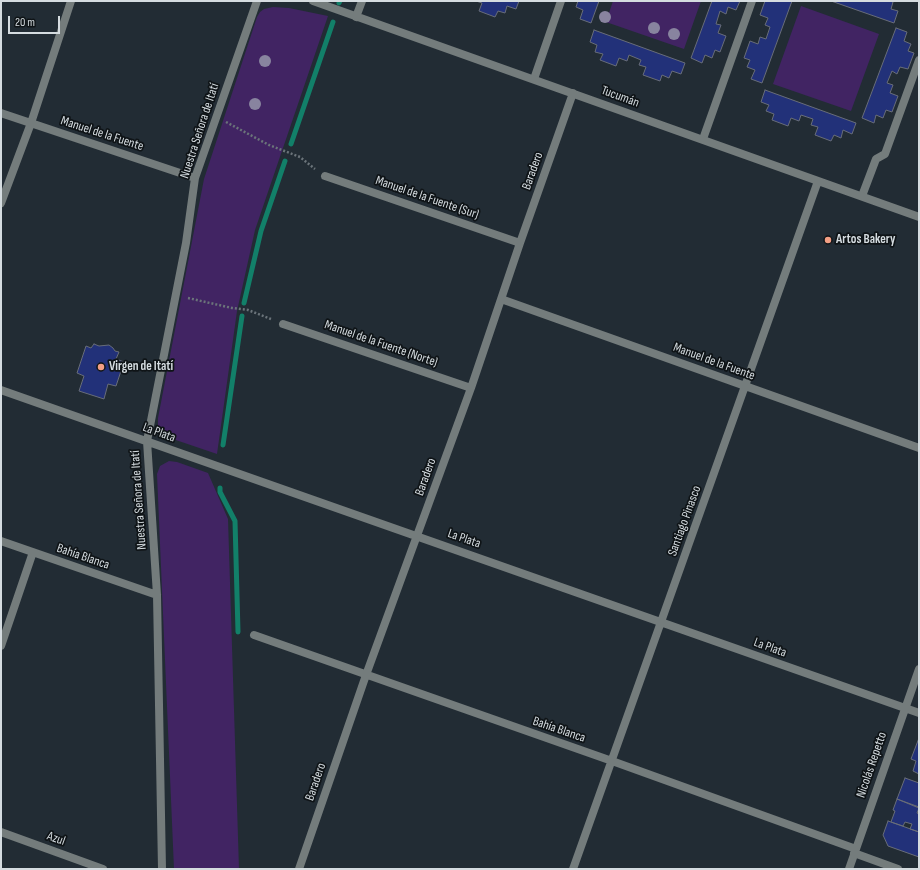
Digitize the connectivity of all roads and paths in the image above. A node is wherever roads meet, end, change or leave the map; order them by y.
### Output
1 (71, 1) edge
2 (257, 1) edge
3 (312, 1) edge
4 (362, 1) edge
5 (562, 1) edge
6 (752, 1) edge
7 (356, 17) junction
8 (919, 60) edge
9 (534, 79) junction
10 (573, 93) junction
11 (1, 113) edge
12 (216, 118) junction
13 (30, 123) junction
14 (703, 139) junction
15 (325, 176) joint
16 (195, 178) junction
17 (818, 181) junction
18 (862, 196) junction
19 (1, 203) edge
20 (919, 217) edge
21 (520, 243) junction
22 (176, 295) junction
23 (501, 299) junction
24 (283, 324) joint
25 (746, 386) junction
26 (471, 388) junction
27 (1, 390) edge
28 (147, 441) junction
29 (919, 448) edge
30 (418, 536) junction
31 (1, 541) edge
32 (33, 552) junction
33 (157, 595) junction
34 (661, 622) junction
35 (254, 636) dead end
36 (1, 646) edge
37 (919, 668) edge
38 (366, 675) junction
39 (905, 708) junction
40 (919, 714) edge
41 (612, 761) junction
42 (1, 832) edge
43 (855, 851) junction
44 (103, 869) edge
45 (162, 869) edge
46 (299, 869) edge
47 (573, 869) edge
48 (849, 869) edge
49 (898, 869) edge

1 - 13 street
2 - 12 street, Nuestra Señora de Itatí
3 - 7 street, Tucumán
4 - 7 street
5 - 9 street
6 - 14 street
7 - 9 street, Tucumán
8 - 18 street
9 - 10 street, Tucumán
10 - 14 street, Tucumán
10 - 21 street, Baradero
11 - 13 street, Manuel de la Fuente
12 - 15 path
12 - 16 street, Nuestra Señora de Itatí
13 - 16 street, Manuel de la Fuente
13 - 19 street
14 - 17 street, Tucumán
15 - 21 street, Manuel de la Fuente (Sur)
16 - 22 street, Nuestra Señora de Itatí
17 - 18 street, Tucumán
17 - 25 street, Santiago Pinasco
18 - 20 street, Tucumán
21 - 23 street, Baradero
22 - 24 path
22 - 28 street, Nuestra Señora de Itatí
23 - 25 street, Manuel de la Fuente
23 - 26 street, Baradero
24 - 26 street, Manuel de la Fuente (Norte)
25 - 29 street, Manuel de la Fuente
25 - 34 street, Santiago Pinasco
26 - 30 street, Baradero
27 - 28 street, La Plata
28 - 30 street, La Plata
28 - 33 street, Nuestra Señora de Itatí
30 - 34 street, La Plata
30 - 38 street, Baradero
31 - 32 street, Bahía Blanca
32 - 33 street, Bahía Blanca
32 - 36 street
33 - 45 street, Nuestra Señora de Itatí
34 - 39 street, La Plata
34 - 41 street, Santiago Pinasco
35 - 38 street, Bahía Blanca
37 - 39 street, Nicolás Repetto
38 - 41 street, Bahía Blanca
38 - 46 street, Baradero
39 - 40 street, La Plata
39 - 43 street, Nicolás Repetto
41 - 43 street, Bahía Blanca
41 - 47 street, Santiago Pinasco
42 - 44 street, Azul
43 - 48 street, Nicolás Repetto
43 - 49 street, Bahía Blanca

